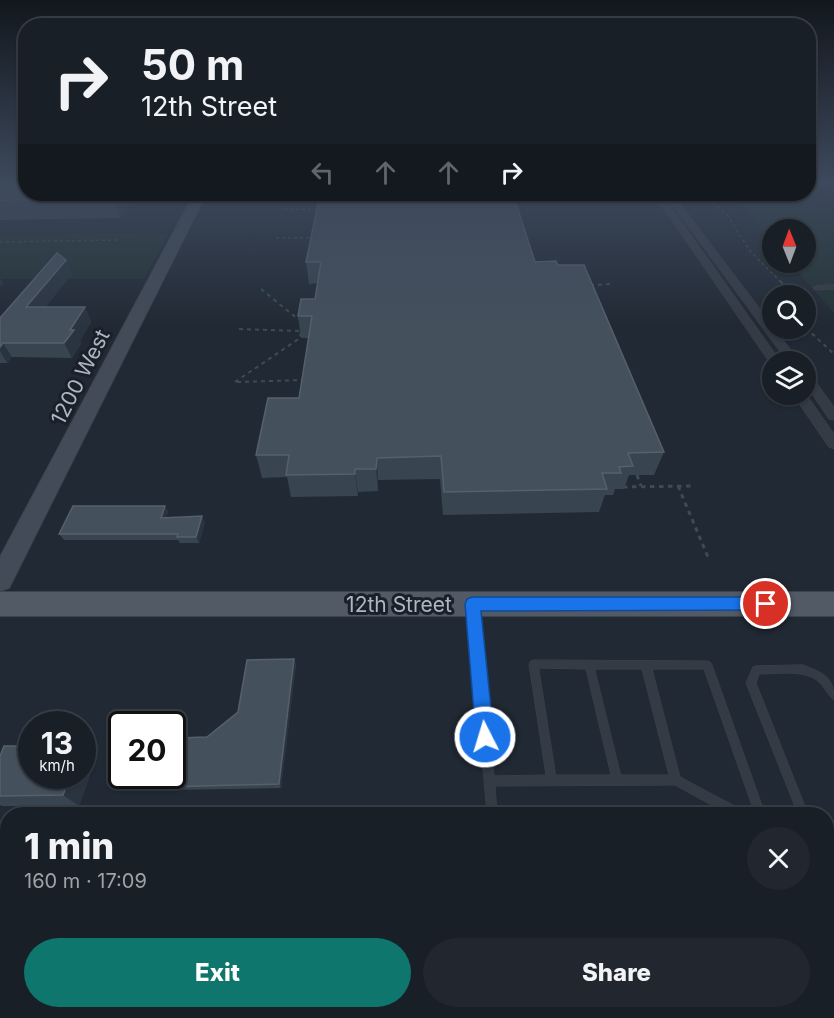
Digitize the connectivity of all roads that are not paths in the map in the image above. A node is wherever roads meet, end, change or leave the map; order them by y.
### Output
1 (181, 232) edge
2 (684, 232) edge
3 (697, 232) edge
4 (834, 287) edge
5 (816, 288) dead end
6 (767, 351) edge
7 (786, 351) edge
8 (816, 391) edge
9 (807, 405) edge
10 (834, 416) edge
11 (834, 444) edge
12 (0, 581) edge
13 (0, 604) edge
14 (472, 604) junction
15 (834, 604) edge
16 (589, 664) junction
17 (646, 665) junction
18 (834, 694) edge
19 (617, 779) junction
20 (676, 780) junction
21 (489, 781) junction
22 (552, 781) junction
23 (491, 807) edge
24 (725, 807) edge
25 (758, 807) edge
26 (799, 807) edge

1 - 12 street, 1200 West
2 - 6 street
3 - 7 street
4 - 5 lane
8 - 10 street
9 - 11 street
13 - 14 main road, 12th Street
14 - 15 main road, 12th Street
14 - 21 lane
16 - 17 lane
16 - 19 lane
16 - 22 lane
17 - 20 lane
17 - 25 lane
18 - 26 lane
19 - 20 lane
19 - 22 lane
20 - 24 lane
21 - 22 lane
21 - 23 lane

